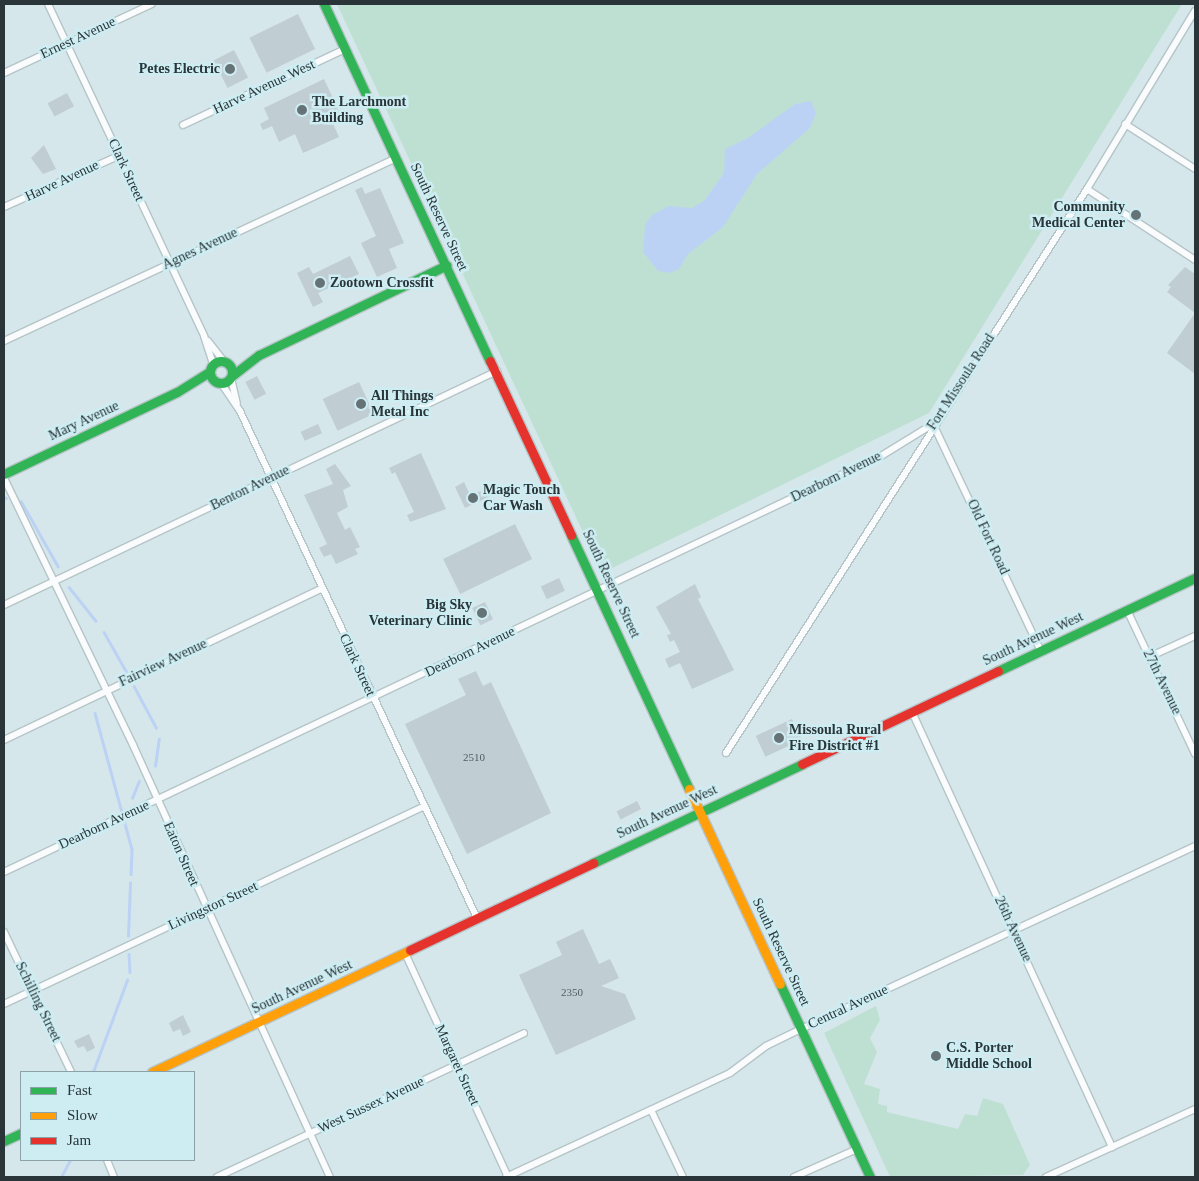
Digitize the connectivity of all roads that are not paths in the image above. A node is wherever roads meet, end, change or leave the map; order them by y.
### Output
1 (48, 4) edge
2 (152, 4) edge
3 (324, 4) edge
4 (1195, 11) edge
5 (68, 43) junction
6 (345, 49) junction
7 (4, 72) edge
8 (1125, 124) junction
9 (183, 125) dead end
10 (120, 154) junction
11 (396, 158) junction
12 (1195, 169) edge
13 (1087, 189) junction
14 (4, 207) edge
15 (1195, 260) edge
16 (169, 264) junction
17 (447, 265) junction
18 (204, 336) junction
19 (4, 341) edge
20 (259, 355) junction
21 (224, 361) junction
22 (211, 367) junction
23 (497, 371) junction
24 (232, 376) junction
25 (217, 382) junction
26 (176, 392) junction
27 (240, 411) junction
28 (934, 424) junction
29 (4, 474) edge
30 (4, 478) edge
31 (270, 479) junction
32 (1195, 578) edge
33 (54, 582) junction
34 (322, 588) junction
35 (600, 591) junction
36 (4, 605) edge
37 (1127, 610) junction
38 (1195, 636) edge
39 (1041, 651) junction
40 (1149, 657) junction
41 (106, 690) junction
42 (372, 698) junction
43 (912, 712) junction
44 (4, 740) edge
45 (726, 753) dead end
46 (1195, 754) edge
47 (158, 801) junction
48 (423, 807) junction
49 (701, 810) junction
50 (1195, 846) edge
51 (4, 872) edge
52 (206, 909) junction
53 (477, 918) junction
54 (1014, 931) junction
55 (4, 932) edge
56 (404, 953) junction
57 (33, 991) junction
58 (4, 1004) edge
59 (260, 1022) junction
60 (801, 1028) junction
61 (524, 1032) dead end
62 (457, 1065) junction
63 (71, 1071) edge
64 (154, 1071) edge
65 (1195, 1109) edge
66 (651, 1110) junction
67 (20, 1133) edge
68 (309, 1134) junction
69 (4, 1141) edge
70 (1112, 1147) junction
71 (857, 1149) junction
72 (107, 1161) edge
73 (114, 1177) edge
74 (217, 1177) edge
75 (330, 1177) edge
76 (508, 1177) edge
77 (683, 1177) edge
78 (794, 1177) edge
79 (870, 1177) edge
80 (1046, 1177) edge

1 - 5 street, Clark Street
2 - 5 street, Ernest Avenue
3 - 6 main road, South Reserve Street
4 - 8 street, Fort Missoula Road
5 - 7 street, Ernest Avenue
5 - 10 street, Clark Street
6 - 9 street, Harve Avenue West
6 - 11 main road, South Reserve Street
8 - 12 street
8 - 13 street, Fort Missoula Road
10 - 14 street, Harve Avenue
10 - 16 street, Clark Street
11 - 16 street, Agnes Avenue
11 - 17 main road, South Reserve Street
13 - 15 street
13 - 28 street, Fort Missoula Road
16 - 18 street, Clark Street
16 - 19 street, Agnes Avenue
17 - 20 main road
17 - 23 main road, South Reserve Street
18 - 21 street, Clark Street
18 - 22 street, Clark Street
20 - 21 main road, Mary Avenue
20 - 24 main road, Mary Avenue
21 - 22 main road, Mary Avenue
21 - 24 main road
22 - 25 main road
22 - 26 main road, Mary Avenue
23 - 31 street, Benton Avenue
23 - 35 main road, South Reserve Street
24 - 25 main road, Mary Avenue
24 - 27 street
25 - 26 main road, Mary Avenue
25 - 27 street
26 - 29 main road, Mary Avenue
27 - 31 street, Clark Street
28 - 35 street, Dearborn Avenue
28 - 39 street, Old Fort Road
28 - 45 street, Fort Missoula Road
30 - 33 street, Eaton Street
31 - 33 street, Benton Avenue
31 - 34 street, Clark Street
32 - 37 main road, South Avenue West
33 - 36 street, Benton Avenue
33 - 41 street, Eaton Street
34 - 41 street, Fairview Avenue
34 - 42 street, Clark Street
35 - 42 street, Dearborn Avenue
35 - 49 main road, South Reserve Street
37 - 39 main road, South Avenue West
37 - 40 street, 27th Avenue
38 - 40 street
39 - 43 main road, South Avenue West
40 - 46 street, 27th Avenue
41 - 44 street, Fairview Avenue
41 - 47 street, Eaton Street
42 - 47 street, Dearborn Avenue
42 - 48 street, Clark Street
43 - 49 main road, South Avenue West
43 - 54 street, 26th Avenue
47 - 51 street, Dearborn Avenue
47 - 52 street, Eaton Street
48 - 52 street, Livingston Street
48 - 53 street, Clark Street
49 - 53 main road, South Avenue West
49 - 60 main road, South Reserve Street
50 - 54 street, Central Avenue
52 - 57 street, Livingston Street
52 - 59 street, Eaton Street
53 - 56 main road, South Avenue West
54 - 60 street, Central Avenue
54 - 70 street, 26th Avenue
55 - 57 street, Schilling Street
56 - 59 main road, South Avenue West
56 - 62 street, Margaret Street
57 - 58 street, Livingston Street
57 - 63 street, Schilling Street
59 - 64 main road, South Avenue West
59 - 68 street, Eaton Street
60 - 66 street, Central Avenue
60 - 71 main road, South Reserve Street
61 - 62 street, West Sussex Avenue
62 - 68 street, West Sussex Avenue
62 - 76 street, Margaret Street
65 - 70 street
66 - 76 street, Central Avenue
66 - 77 street
67 - 69 main road
68 - 74 street, West Sussex Avenue
68 - 75 street, Eaton Street
70 - 80 street
71 - 78 street
71 - 79 main road, South Reserve Street
72 - 73 street

